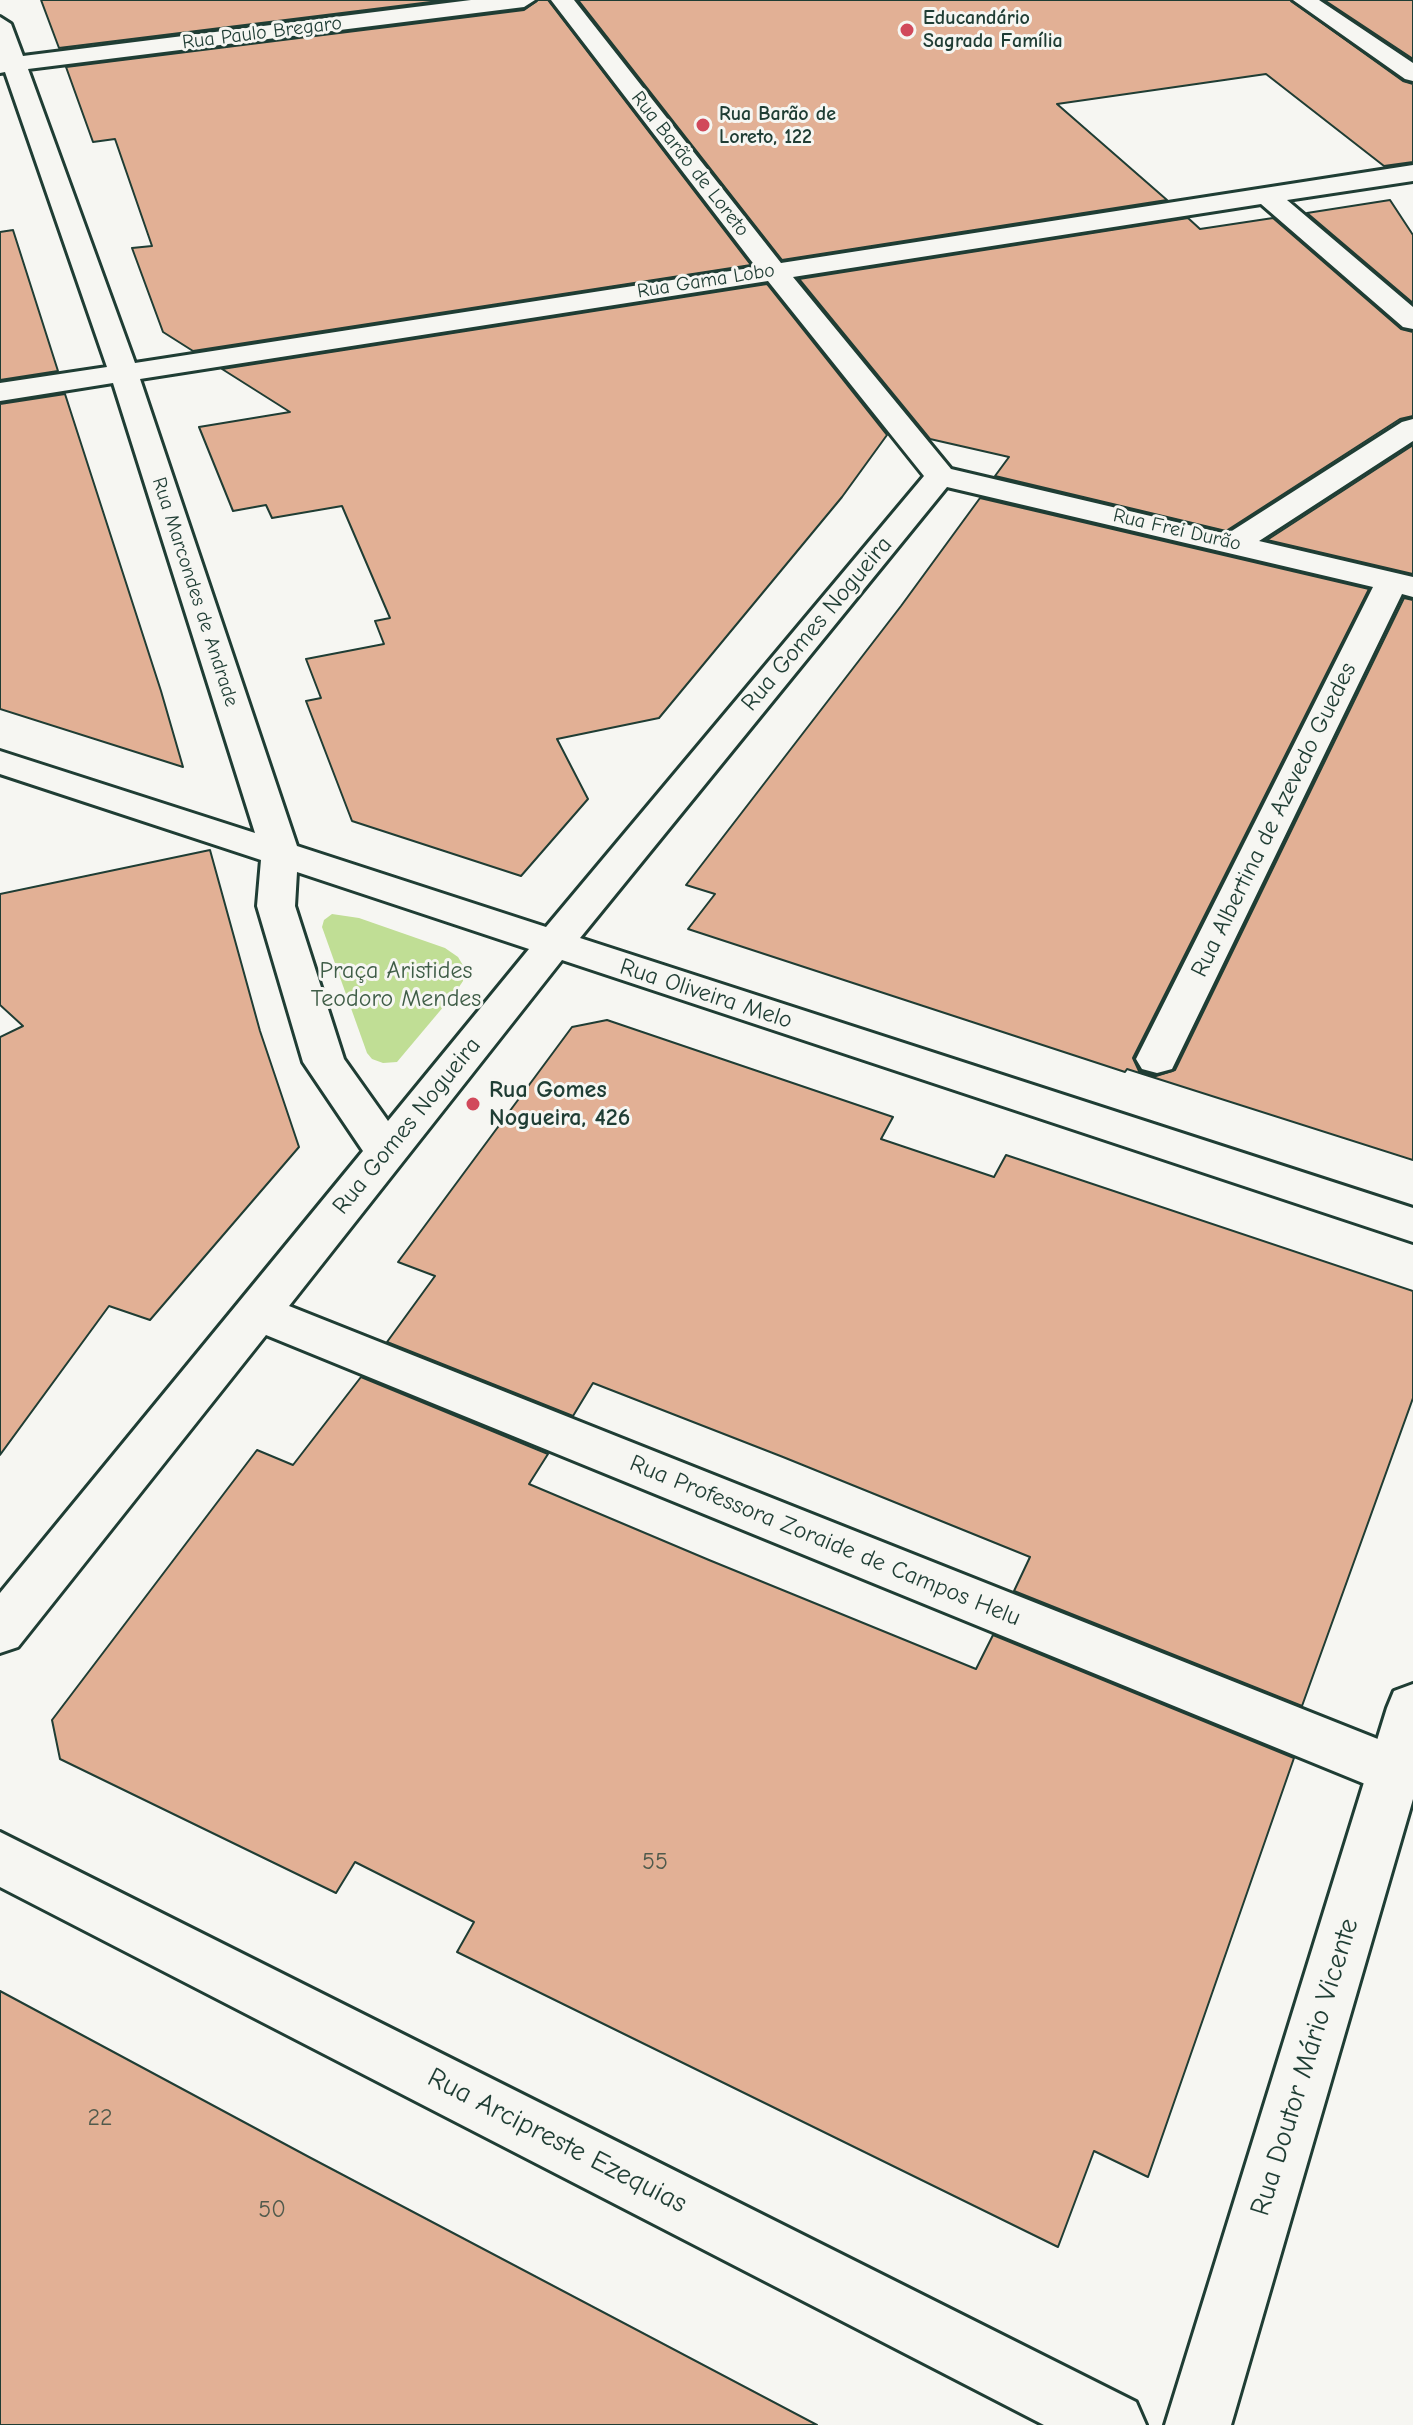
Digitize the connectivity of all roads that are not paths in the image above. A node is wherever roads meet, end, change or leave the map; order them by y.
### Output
1 (524, 0) edge
2 (562, 0) edge
3 (1304, 0) edge
4 (0, 24) edge
5 (7, 65) edge
6 (1413, 74) edge
7 (1413, 173) edge
8 (1266, 195) junction
9 (773, 270) junction
10 (1413, 321) edge
11 (124, 373) junction
12 (0, 392) edge
13 (1413, 428) edge
14 (940, 476) junction
15 (1234, 543) junction
16 (1402, 584) edge
17 (0, 762) edge
18 (280, 853) junction
19 (554, 944) junction
20 (1157, 1059) dead end
21 (386, 1151) junction
22 (1413, 1225) edge
23 (257, 1312) junction
24 (0, 1631) edge
25 (1413, 1708) edge
26 (1394, 1771) junction
27 (0, 1858) edge
28 (1113, 2425) edge
29 (1198, 2425) edge

1 - 5 street, Rua Paulo Bregaro
2 - 9 street, Rua Barão de Loreto
3 - 6 street
4 - 5 street, Rua Marcondes de Andrade
5 - 11 street, Rua Marcondes de Andrade
7 - 8 street, Rua Gama Lobo
8 - 9 street, Rua Gama Lobo
8 - 10 street
9 - 11 street, Rua Gama Lobo
9 - 14 street, Rua Barão de Loreto
11 - 12 street, Rua Gama Lobo
11 - 18 street, Rua Marcondes de Andrade
13 - 15 street
14 - 15 street, Rua Frei Durão
14 - 19 street, Rua Gomes Nogueira
15 - 16 street, Rua Frei Durão
16 - 20 street, Rua Albertina de Azevedo Guedes
17 - 18 street, Rua Oliveira Melo
18 - 19 street, Rua Oliveira Melo
18 - 21 street, Rua Marcondes de Andrade
19 - 21 street, Rua Gomes Nogueira
19 - 22 street, Rua Oliveira Melo
21 - 23 street, Rua Gomes Nogueira
23 - 24 street, Rua Gomes Nogueira
23 - 26 street, Rua Professora Zoraide de Campos Helu
25 - 26 street, Rua Doutor Mário Vicente
26 - 29 street, Rua Doutor Mário Vicente
27 - 28 street, Rua Arcipreste Ezequias

